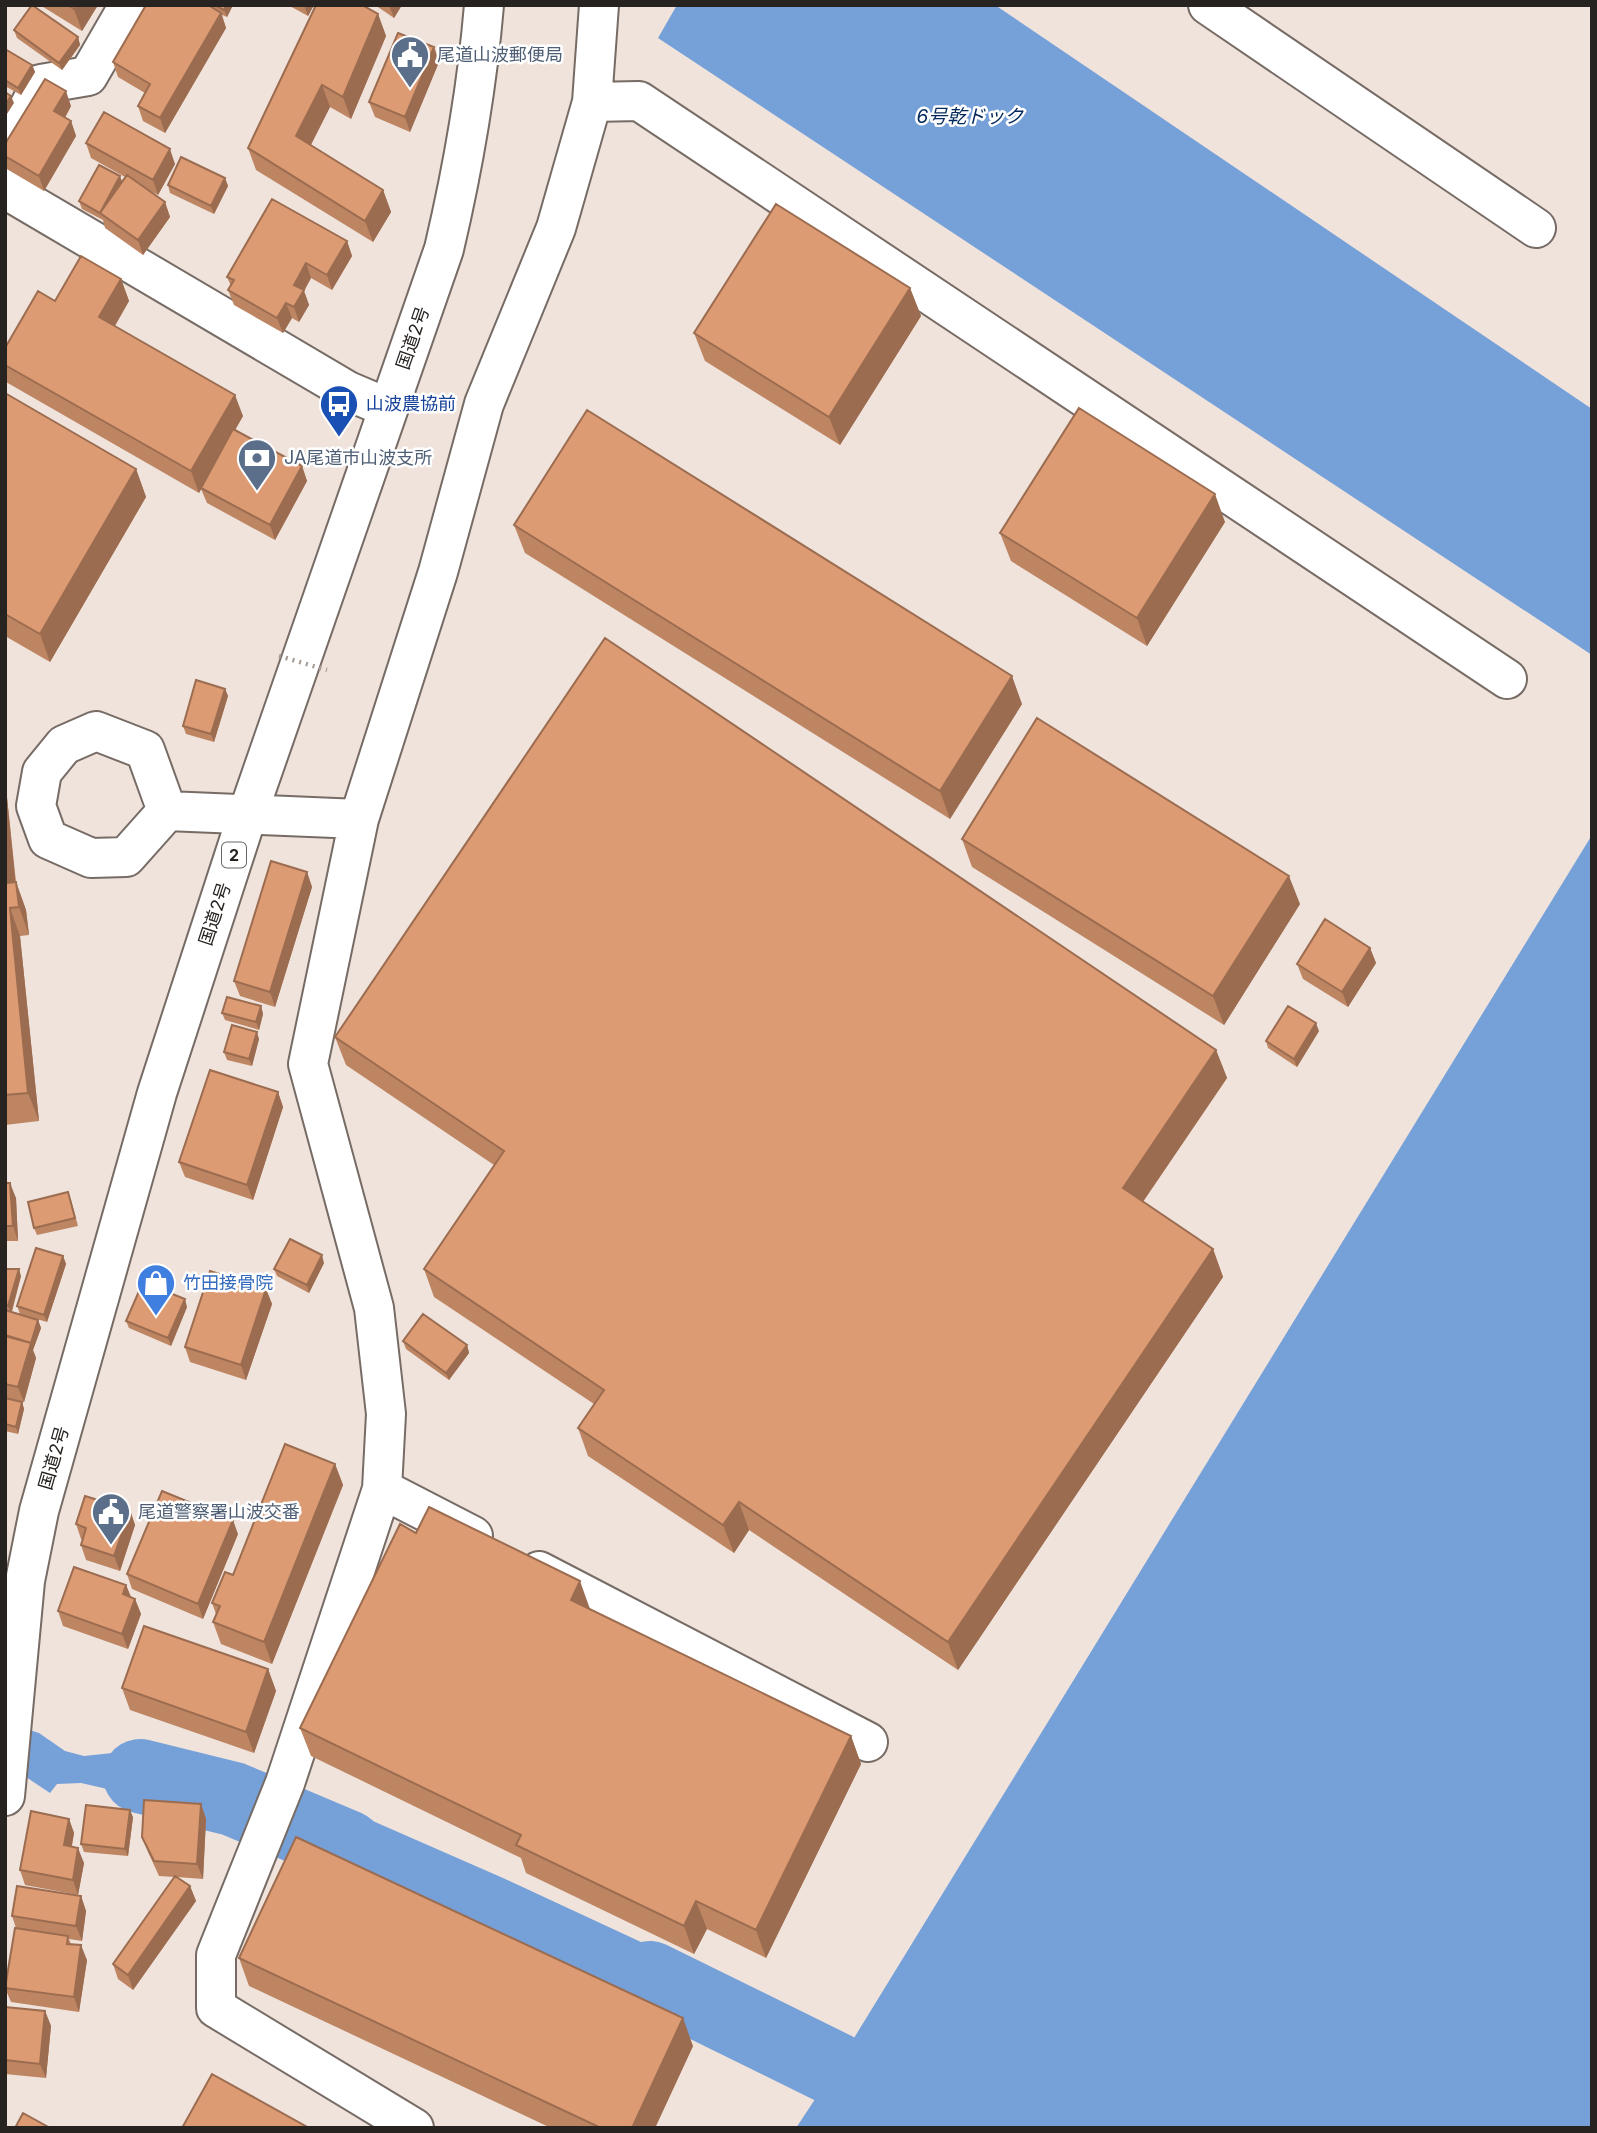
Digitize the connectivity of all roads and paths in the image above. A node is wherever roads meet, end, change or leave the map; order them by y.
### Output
1 (129, 5) edge
2 (484, 5) edge
3 (599, 5) edge
4 (1208, 5) edge
5 (592, 102) junction
6 (5, 153) edge
7 (5, 189) edge
8 (1536, 228) dead end
9 (388, 408) junction
10 (279, 656) dead end
11 (327, 670) dead end
12 (1507, 679) dead end
13 (167, 811) dead end
14 (248, 813) junction
15 (359, 819) junction
16 (382, 1489) junction
17 (15, 1580) edge
18 (868, 1742) dead end
19 (5, 1796) edge
20 (414, 2128) edge

1 - 6 main road
2 - 9 main road, 国道2号 / 2
3 - 5 main road
4 - 8 main road
5 - 12 main road
5 - 15 main road
7 - 9 main road
9 - 14 main road, 国道2号 / 2
10 - 11 path, bridge
13 - 14 main road
14 - 15 main road
14 - 17 main road, 国道2号 / 2
15 - 16 main road
16 - 18 main road
16 - 20 main road
17 - 19 main road, 国道2号 / 2

